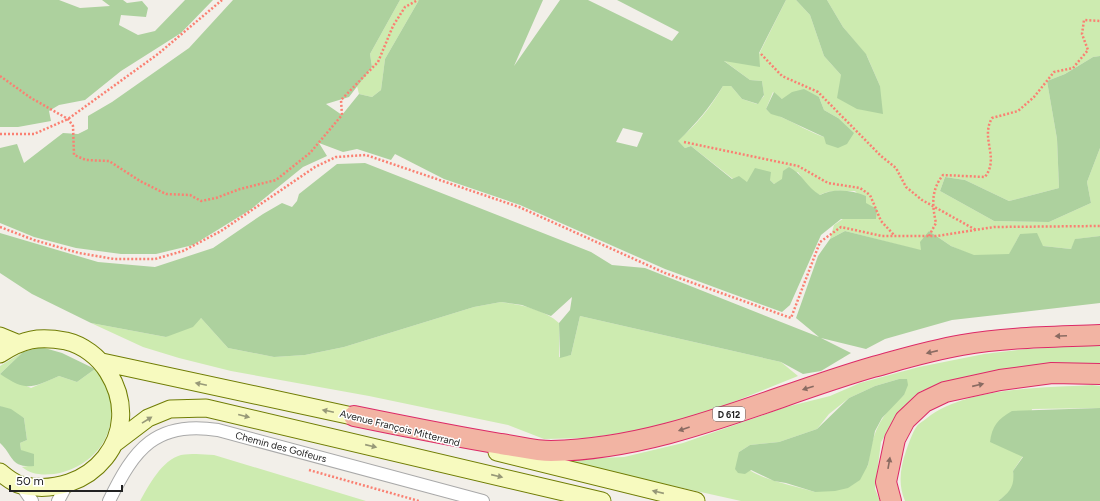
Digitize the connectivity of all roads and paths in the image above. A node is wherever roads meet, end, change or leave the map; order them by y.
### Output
1 (222, 0) edge
2 (418, 0) edge
3 (1100, 21) edge
4 (761, 54) dead end
5 (0, 76) edge
6 (68, 119) junction
7 (0, 134) edge
8 (684, 142) dead end
9 (932, 205) junction
10 (1100, 226) edge
11 (0, 227) edge
12 (976, 230) junction
13 (894, 236) junction
14 (929, 236) junction
15 (1100, 335) edge
16 (0, 336) edge
17 (17, 342) junction
18 (0, 354) edge
19 (102, 362) junction
20 (1100, 374) edge
21 (354, 416) junction
22 (116, 443) junction
23 (307, 469) dead end
24 (0, 472) edge
25 (21, 485) junction
26 (66, 486) junction
27 (32, 501) edge
28 (58, 501) edge
29 (109, 501) edge
30 (419, 501) edge
31 (483, 501) edge
32 (602, 501) edge
33 (696, 501) edge
34 (891, 501) edge

1 - 6 path
2 - 6 path
3 - 9 path
4 - 9 path
5 - 6 path
6 - 7 path
8 - 13 path
9 - 12 path
9 - 14 path
10 - 12 path
11 - 13 path
12 - 14 path
13 - 14 path
15 -> 21 highway, D 612
16 - 17 main road
17 - 18 main road
17 - 19 main road
21 -> 19 main road, Avenue François Mitterrand
19 - 22 main road
34 -> 20 highway
33 -> 21 main road, Avenue François Mitterrand
22 - 26 main road
22 -> 32 main road
23 - 30 path
24 - 25 main road
25 - 26 main road
25 - 27 street
26 - 28 street
29 - 31 street, Chemin des Golfeurs

